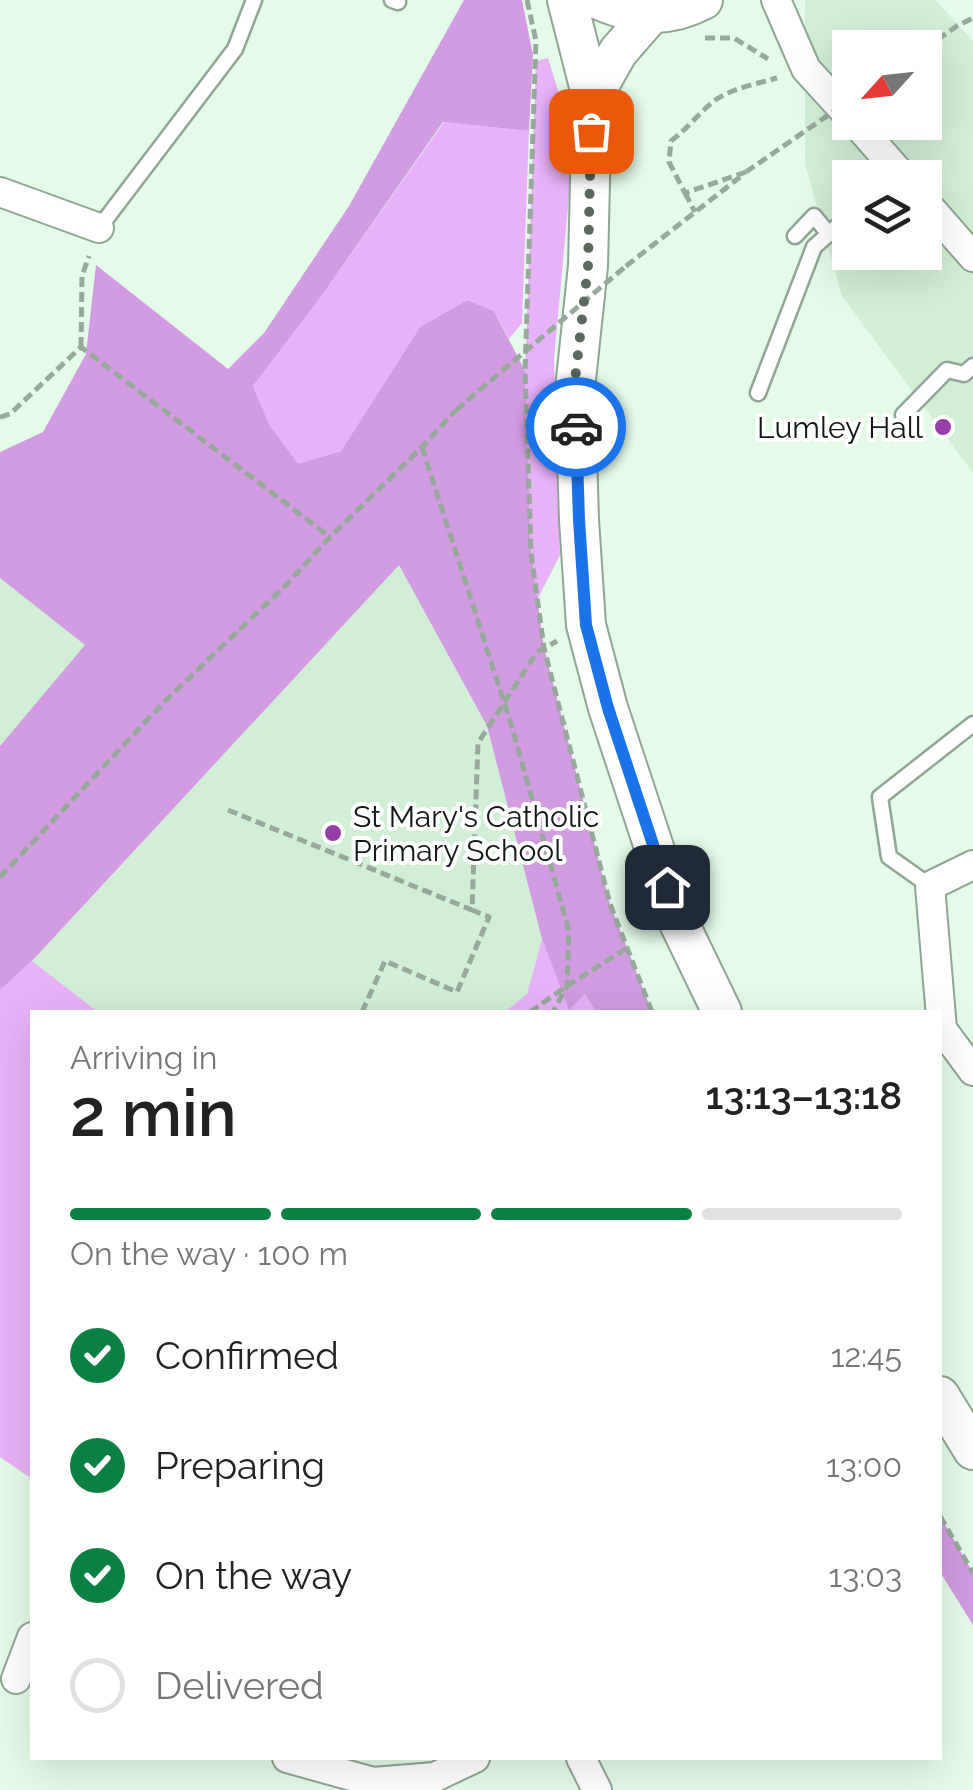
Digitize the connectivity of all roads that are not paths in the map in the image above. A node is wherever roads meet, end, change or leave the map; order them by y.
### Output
1 (254, 0) edge
2 (567, 0) edge
3 (600, 0) edge
4 (703, 0) edge
5 (776, 0) edge
6 (651, 14) junction
7 (592, 98) junction
8 (832, 102) edge
9 (869, 140) edge
10 (885, 160) edge
11 (0, 192) edge
12 (942, 221) edge
13 (99, 228) joint
14 (832, 230) edge
15 (828, 234) junction
16 (795, 236) dead end
17 (973, 257) edge
18 (973, 366) edge
19 (758, 393) dead end
20 (904, 415) dead end
21 (973, 724) edge
22 (973, 865) edge
23 (930, 886) junction
24 (721, 1010) edge
25 (940, 1010) edge
26 (942, 1029) edge
27 (973, 1070) edge
28 (942, 1399) edge
29 (973, 1450) edge
30 (30, 1641) edge
31 (16, 1679) edge
32 (294, 1760) edge
33 (471, 1760) edge
34 (582, 1760) edge
35 (596, 1790) edge

1 - 13 lane
2 - 7 street
3 - 6 street
4 - 6 street
5 - 8 street
6 - 7 street
7 - 24 street
9 - 10 street
11 - 13 street
12 - 17 street
14 - 15 lane
15 - 16 lane
15 - 19 lane
18 - 20 lane
21 - 23 lane
22 - 23 street
23 - 25 street
26 - 27 street
28 - 29 street
30 - 31 street
32 - 33 street
34 - 35 street

